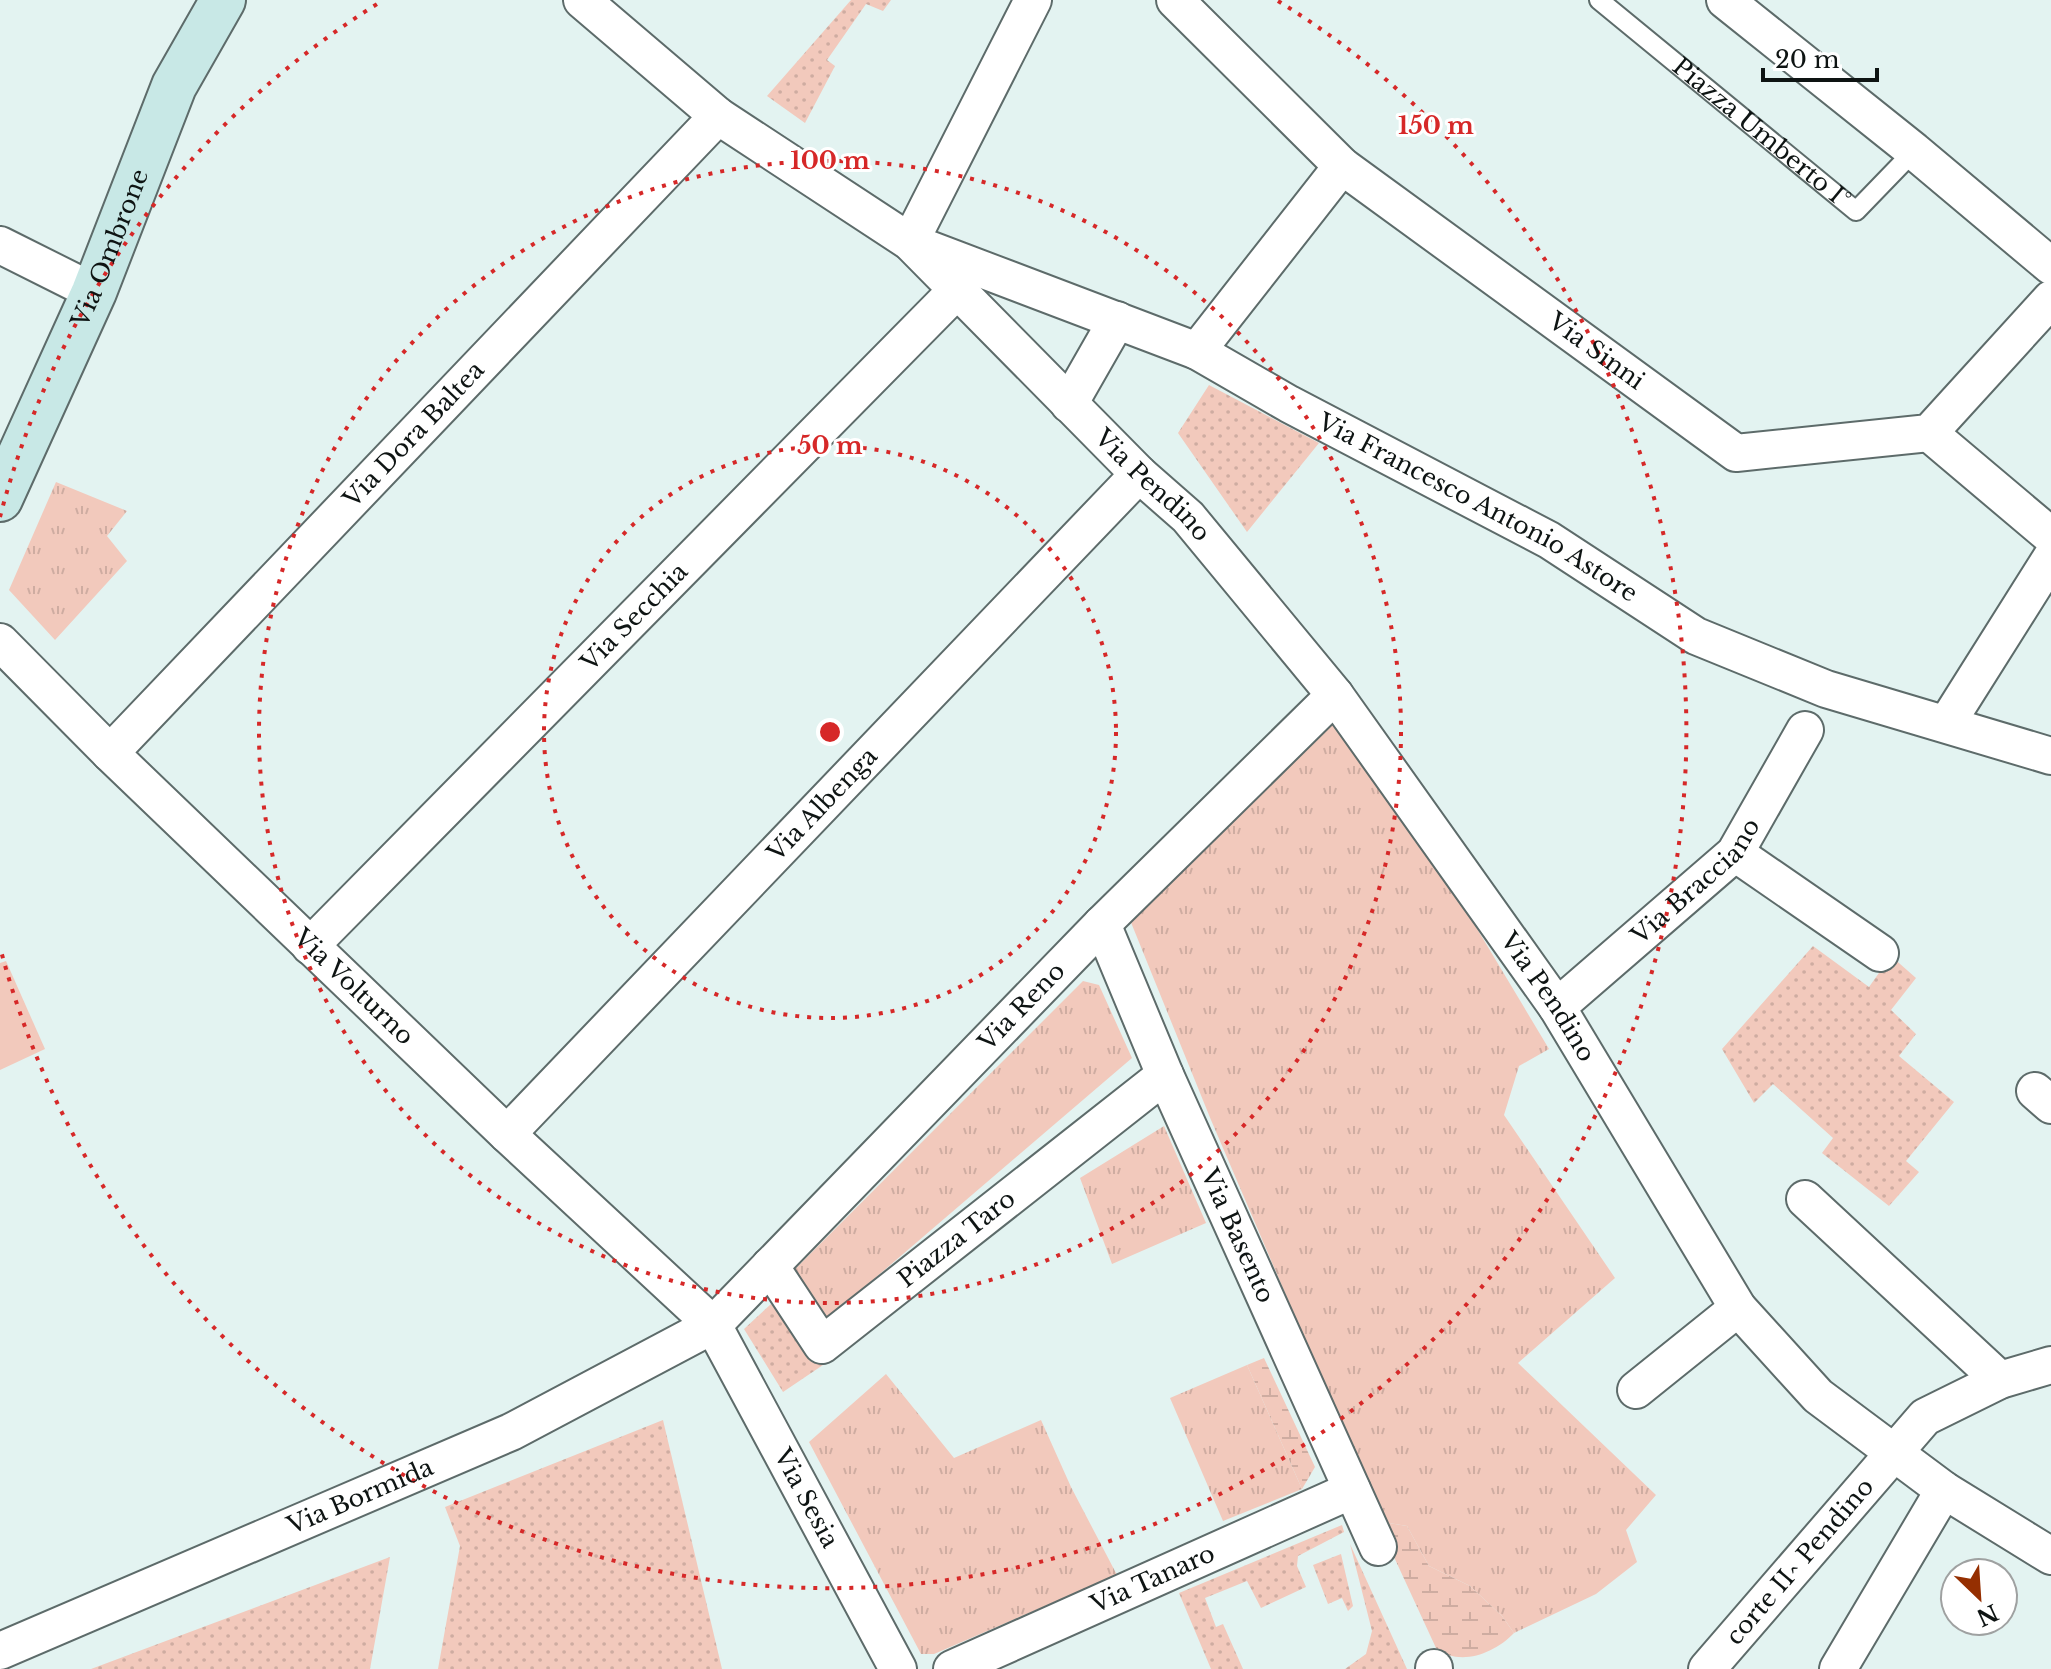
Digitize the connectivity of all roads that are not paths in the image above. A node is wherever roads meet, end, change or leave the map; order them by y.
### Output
1 (223, 0) edge
2 (582, 0) edge
3 (1033, 0) edge
4 (1175, 0) edge
5 (1599, 0) edge
6 (1725, 0) edge
7 (718, 116) junction
8 (1914, 151) junction
9 (1342, 166) junction
10 (910, 242) junction
11 (0, 245) edge
12 (2051, 266) edge
13 (957, 290) junction
14 (94, 292) junction
15 (2051, 299) edge
16 (1117, 320) junction
17 (1197, 351) junction
18 (1069, 404) junction
19 (1929, 433) junction
20 (1139, 474) junction
21 (0, 499) edge
22 (2051, 536) edge
23 (2051, 558) edge
24 (0, 642) edge
25 (1335, 695) junction
26 (1947, 723) junction
27 (1805, 730) dead end
28 (110, 753) junction
29 (2051, 756) edge
30 (1735, 853) junction
31 (1102, 924) junction
32 (310, 946) junction
33 (1880, 953) dead end
34 (1557, 1007) junction
35 (1165, 1075) junction
36 (507, 1134) junction
37 (1805, 1199) dead end
38 (770, 1266) junction
39 (1738, 1308) junction
40 (713, 1325) junction
41 (2051, 1365) edge
42 (2000, 1380) junction
43 (1636, 1390) dead end
44 (1893, 1452) junction
45 (1352, 1490) junction
46 (1944, 1490) junction
47 (1378, 1547) dead end
48 (2051, 1556) edge
49 (0, 1651) edge
50 (898, 1669) edge
51 (952, 1669) edge
52 (1707, 1669) edge
53 (1838, 1669) edge

1 - 14 street, Via Ombrone
2 - 7 street, Via Pendino
3 - 10 street
4 - 9 street, Via Sinni
5 - 8 lane, Piazza Umberto I°
6 - 8 street
7 - 10 street, Via Pendino
7 - 28 street, Via Dora Baltea
8 - 12 street
9 - 17 street
9 - 19 street, Via Sinni
10 - 13 street, Via Pendino
10 - 16 street, Via Francesco Antonio Astore
11 - 14 street
13 - 18 street, Via Pendino
13 - 32 street, Via Secchia
14 - 21 street, Via Ombrone
15 - 19 street
16 - 17 street, Via Francesco Antonio Astore
16 - 18 street
17 - 26 street, Via Francesco Antonio Astore
18 - 20 street, Via Pendino
19 - 22 street
20 - 25 street, Via Pendino
20 - 36 street, Via Albenga
23 - 26 street
24 - 28 street, Via Volturno
25 - 31 street, Via Reno
25 - 34 street, Via Pendino
26 - 29 street, Via Francesco Antonio Astore
27 - 30 street, Via Bracciano
28 - 32 street, Via Volturno
30 - 33 street
30 - 34 street, Via Bracciano
31 - 35 street, Via Basento
31 - 38 street, Via Reno
32 - 36 street, Via Volturno
34 - 39 street, Via Pendino
35 - 38 street, Piazza Taro
35 - 45 street, Via Basento
36 - 40 street, Via Volturno
37 - 42 street
38 - 40 street, Via Reno
39 - 43 street
39 - 44 street, Via Pendino
40 - 49 street, Via Bormida
40 - 50 street, Via Sesia
41 - 42 street, corte II^ Pendino
42 - 44 street, corte II^ Pendino
44 - 46 street, Via Pendino
44 - 52 street, corte II^ Pendino
45 - 47 street, Via Basento
45 - 51 street, Via Tanaro
46 - 48 street, Via Pendino
46 - 53 street

